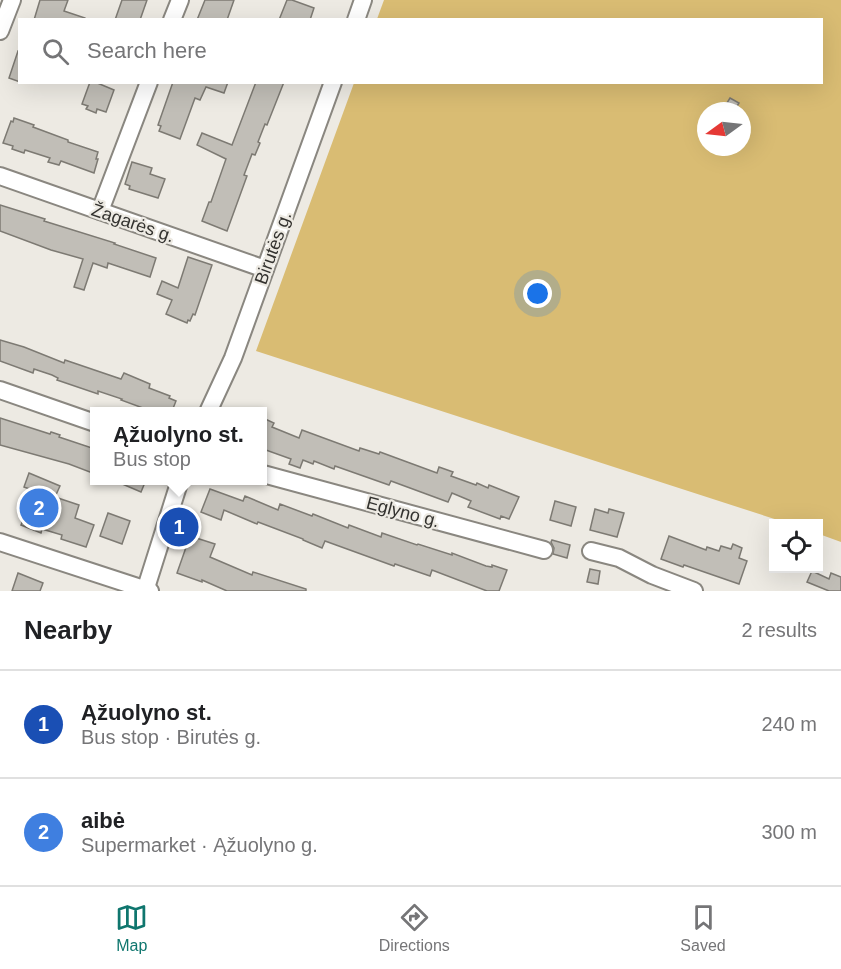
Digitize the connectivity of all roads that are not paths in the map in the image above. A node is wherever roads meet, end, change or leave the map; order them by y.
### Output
1 (12, 0) edge
2 (180, 0) edge
3 (363, 0) edge
4 (173, 18) edge
5 (357, 18) edge
6 (0, 31) edge
7 (148, 84) edge
8 (332, 84) edge
9 (0, 176) edge
10 (100, 211) junction
11 (265, 269) junction
12 (0, 390) edge
13 (210, 407) edge
14 (90, 421) edge
15 (267, 475) edge
16 (178, 485) edge
17 (0, 542) edge
18 (544, 550) dead end
19 (591, 551) dead end
20 (147, 590) edge
21 (690, 590) edge

1 - 6 street
2 - 4 street
3 - 5 street
7 - 10 street
8 - 11 street, Birutės g.
9 - 10 street, Žagarės g.
10 - 11 street, Žagarės g.
11 - 13 street, Birutės g.
12 - 14 street
15 - 18 street, Eglyno g.
16 - 20 street
17 - 20 street
19 - 21 street

